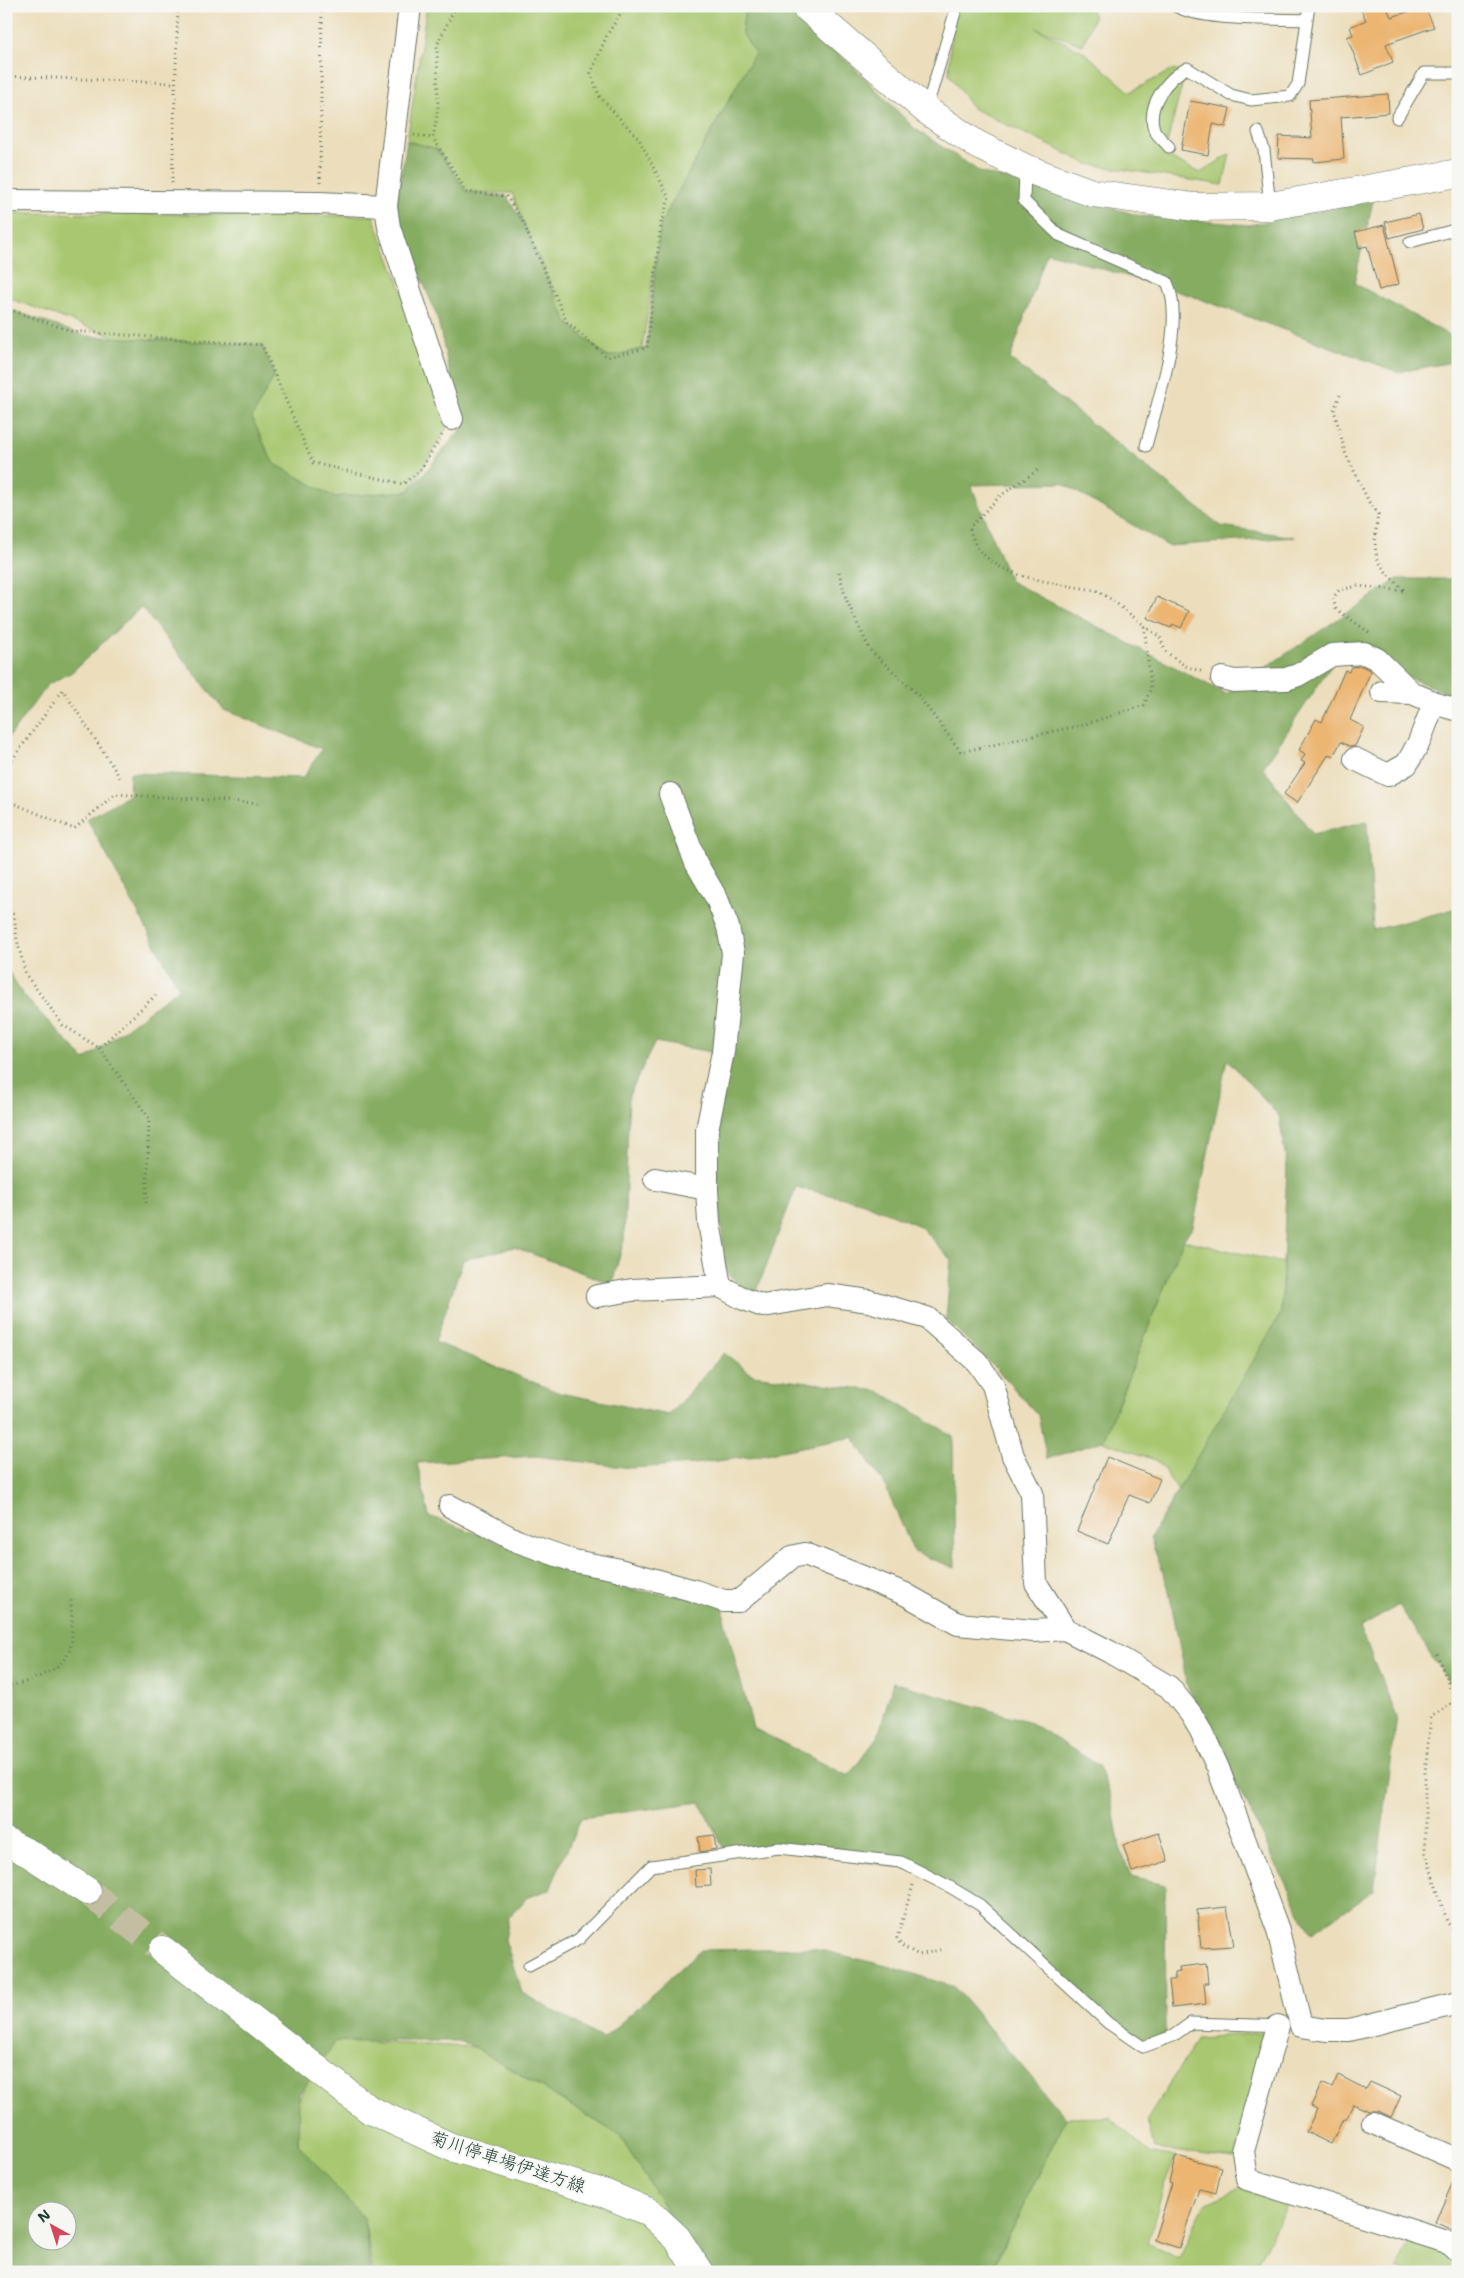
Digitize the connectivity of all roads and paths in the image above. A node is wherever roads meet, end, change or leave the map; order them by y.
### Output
1 (178, 6) edge
2 (322, 6) edge
3 (410, 6) edge
4 (456, 6) edge
5 (625, 6) edge
6 (805, 6) edge
7 (957, 6) edge
8 (1175, 6) edge
9 (1309, 6) edge
10 (1306, 20) junction
11 (1458, 73) edge
12 (6, 76) edge
13 (174, 83) junction
14 (926, 110) junction
15 (1397, 118) dead end
16 (1258, 132) dead end
17 (1170, 147) dead end
18 (1025, 168) junction
19 (1458, 173) edge
20 (6, 201) edge
21 (172, 203) junction
22 (319, 203) junction
23 (386, 206) junction
24 (1270, 206) junction
25 (1458, 228) edge
26 (1410, 242) dead end
27 (6, 306) edge
28 (1340, 395) dead end
29 (452, 419) joint
30 (1146, 446) dead end
31 (1038, 470) dead end
32 (839, 572) dead end
33 (1144, 625) junction
34 (1372, 634) dead end
35 (1222, 678) joint
36 (1382, 692) dead end
37 (1412, 693) junction
38 (1434, 703) junction
39 (1458, 710) edge
40 (1356, 759) dead end
41 (6, 768) edge
42 (121, 779) dead end
43 (670, 794) dead end
44 (6, 800) edge
45 (261, 803) dead end
46 (6, 906) edge
47 (157, 994) dead end
48 (99, 1048) junction
49 (655, 1179) dead end
50 (707, 1189) junction
51 (146, 1205) dead end
52 (720, 1286) junction
53 (597, 1296) dead end
54 (450, 1506) dead end
55 (71, 1599) dead end
56 (1065, 1629) junction
57 (1437, 1654) dead end
58 (6, 1687) edge
59 (6, 1842) edge
60 (918, 1871) junction
61 (87, 1891) tunnel mouth
62 (1458, 1935) edge
63 (943, 1948) dead end
64 (163, 1950) tunnel mouth
65 (529, 1966) dead end
66 (1458, 2003) edge
67 (1278, 2026) junction
68 (1301, 2026) junction
69 (1373, 2124) dead end
70 (1458, 2160) edge
71 (1458, 2252) edge
72 (700, 2272) edge

1 - 13 path
2 - 22 path
3 - 23 street
4 - 5 path
6 - 14 main road
7 - 14 lane
8 - 10 lane
9 - 10 lane
10 - 17 lane
11 - 15 lane
12 - 13 path
13 - 21 path
14 - 18 main road
16 - 24 lane
18 - 24 main road
18 - 30 lane
19 - 24 main road
20 - 21 street
21 - 22 street
22 - 23 street
23 - 29 street
25 - 26 lane
27 - 29 path
28 - 34 path
31 - 33 path
32 - 33 path
33 - 35 path
35 - 37 street
36 - 37 street
37 - 38 street
38 - 39 street
38 - 40 street
41 - 42 path
43 - 50 street
44 - 45 path
46 - 48 path
47 - 48 path
48 - 51 path
49 - 50 street
50 - 52 street
52 - 53 street
52 - 56 street
54 - 56 street
55 - 58 path
56 - 68 street
57 - 62 path
59 - 61 main road
60 - 63 path
60 - 65 lane
60 - 67 lane
64 - 72 main road, 菊川停車場伊達方線
66 - 68 street
67 - 68 lane
67 - 71 street
69 - 70 street

